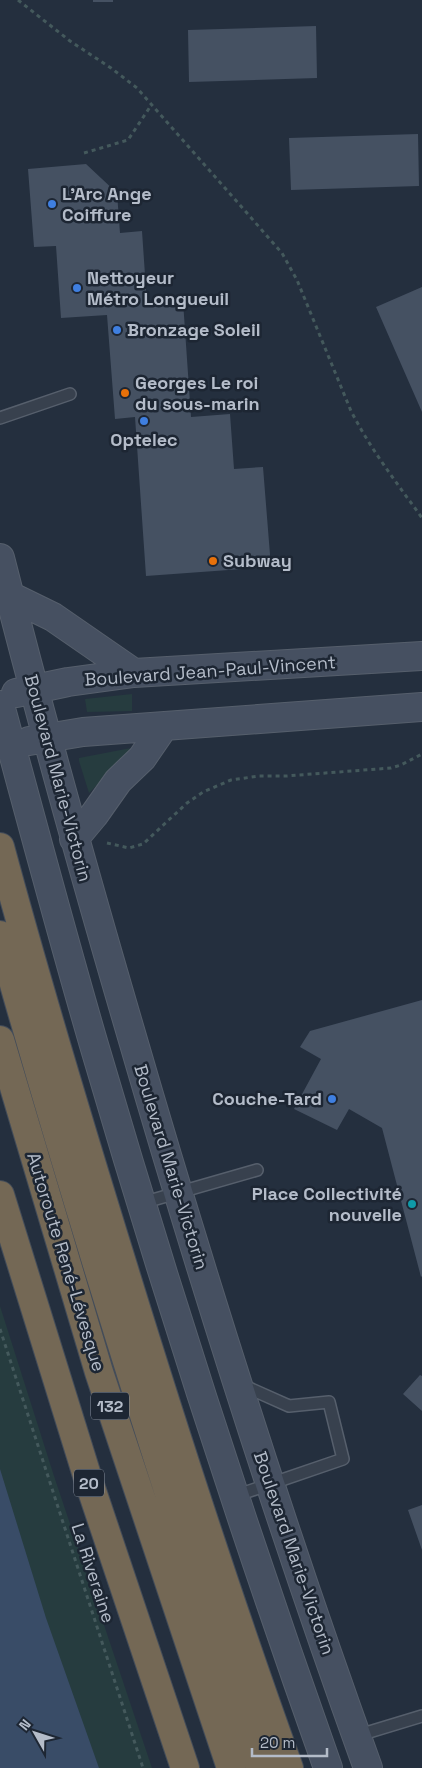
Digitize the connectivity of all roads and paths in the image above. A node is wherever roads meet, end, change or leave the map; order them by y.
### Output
1 (18, 0) edge
2 (152, 104) junction
3 (84, 152) dead end
4 (70, 394) dead end
5 (0, 418) edge
6 (422, 518) edge
7 (0, 558) edge
8 (10, 596) junction
9 (422, 656) edge
10 (134, 673) junction
11 (33, 689) junction
12 (0, 697) edge
13 (0, 705) edge
14 (422, 707) edge
15 (164, 726) junction
16 (46, 737) junction
17 (11, 745) junction
18 (422, 754) edge
19 (74, 839) junction
20 (107, 843) dead end
21 (0, 847) edge
22 (0, 935) edge
23 (0, 1040) edge
24 (257, 1170) dead end
25 (178, 1192) junction
26 (0, 1195) edge
27 (142, 1203) junction
28 (0, 1328) edge
29 (237, 1382) junction
30 (270, 1484) junction
31 (235, 1496) junction
32 (422, 1716) edge
33 (356, 1736) junction
34 (143, 1768) edge
35 (185, 1768) edge
36 (231, 1768) edge
37 (260, 1768) edge
38 (289, 1768) edge
39 (328, 1768) edge
40 (368, 1768) edge

1 - 2 path
2 - 3 path
2 - 6 path
4 - 5 lane
7 - 8 street, Boulevard Marie-Victorin
8 - 10 street
8 - 11 street, Boulevard Marie-Victorin
9 - 10 street, Boulevard Jean-Paul-Vincent
10 - 11 street, Boulevard Jean-Paul-Vincent
11 - 12 street, Boulevard Jean-Paul-Vincent
11 - 16 street, Boulevard Marie-Victorin
13 - 17 street, Boulevard Marie-Victorin
14 - 15 street
15 - 16 street
15 - 19 street
16 - 17 street
16 - 19 street, Boulevard Marie-Victorin
17 - 27 street, Boulevard Marie-Victorin
18 - 20 path
19 - 25 street, Boulevard Marie-Victorin
21 - 38 highway
22 - 37 highway
23 - 36 highway, Autoroute René-Lévesque / 132
24 - 25 lane
25 - 27 lane
25 - 29 street, Boulevard Marie-Victorin
26 - 35 highway, 20
27 - 31 street, Boulevard Marie-Victorin
28 - 34 path, La Riveraine
29 - 30 street, Boulevard Marie-Victorin
29 - 30 lane
30 - 31 lane
30 - 33 street, Boulevard Marie-Victorin
31 - 39 street, Boulevard Marie-Victorin
32 - 33 lane
33 - 40 street, Boulevard Marie-Victorin

